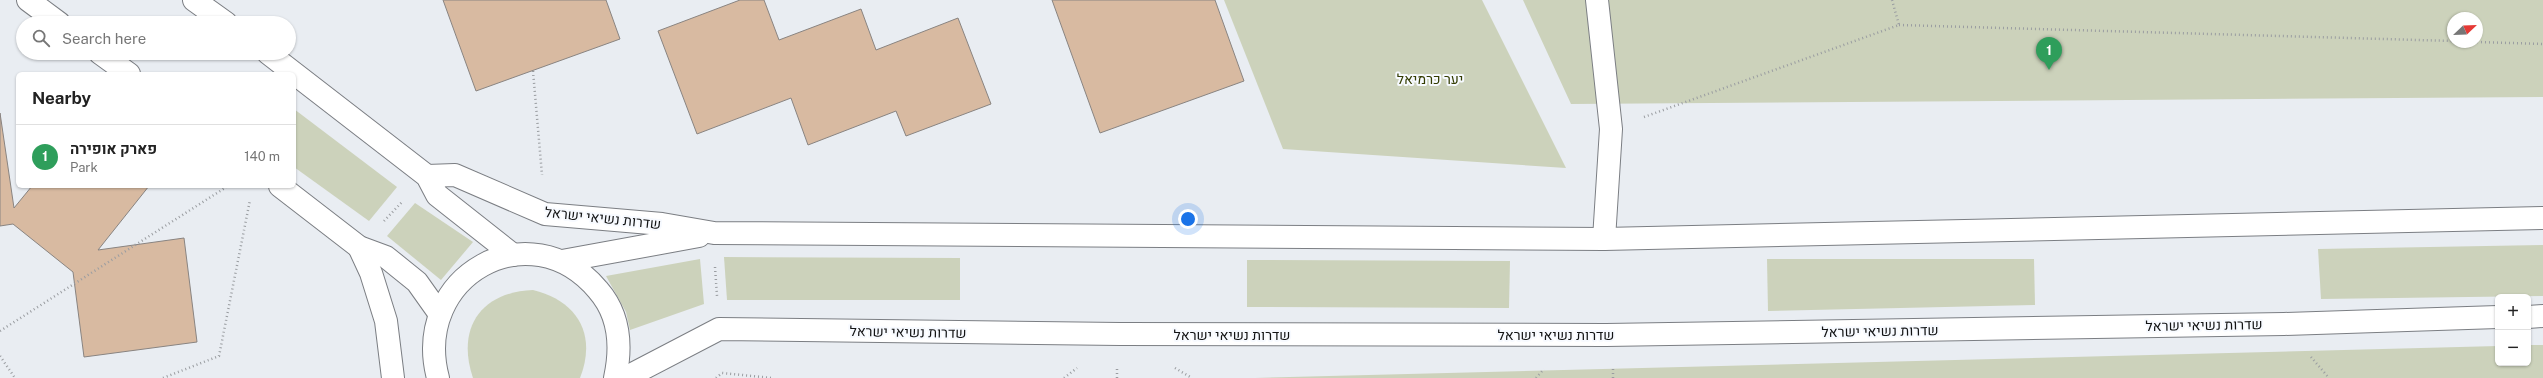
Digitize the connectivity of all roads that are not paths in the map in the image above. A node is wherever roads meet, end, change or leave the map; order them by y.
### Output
1 (28, 0) edge
2 (194, 0) edge
3 (1597, 0) edge
4 (50, 16) edge
5 (216, 16) edge
6 (110, 60) edge
7 (277, 60) edge
8 (126, 72) edge
9 (293, 72) edge
10 (296, 75) edge
11 (427, 176) junction
12 (283, 188) edge
13 (2543, 218) edge
14 (714, 233) junction
15 (1604, 239) junction
16 (359, 247) junction
17 (513, 255) junction
18 (562, 261) junction
19 (439, 313) junction
20 (2543, 316) edge
21 (2531, 317) edge
22 (2495, 318) edge
23 (392, 378) edge
24 (438, 378) edge
25 (615, 378) edge
26 (625, 378) edge

1 - 4 main road
2 - 5 main road
3 - 15 main road
6 - 8 main road
7 - 9 main road
10 - 11 main road
11 - 14 main road, שדרות נשיאי ישראל
11 - 17 main road
12 - 16 main road
13 - 15 main road, שדרות נשיאי ישראל
14 - 15 main road, שדרות נשיאי ישראל
14 - 18 main road, שדרות נשיאי ישראל
16 - 19 main road
16 - 23 main road
17 - 18 main road
17 - 19 main road
18 - 25 main road
19 - 24 main road
20 - 21 main road
22 - 26 main road, שדרות נשיאי ישראל

